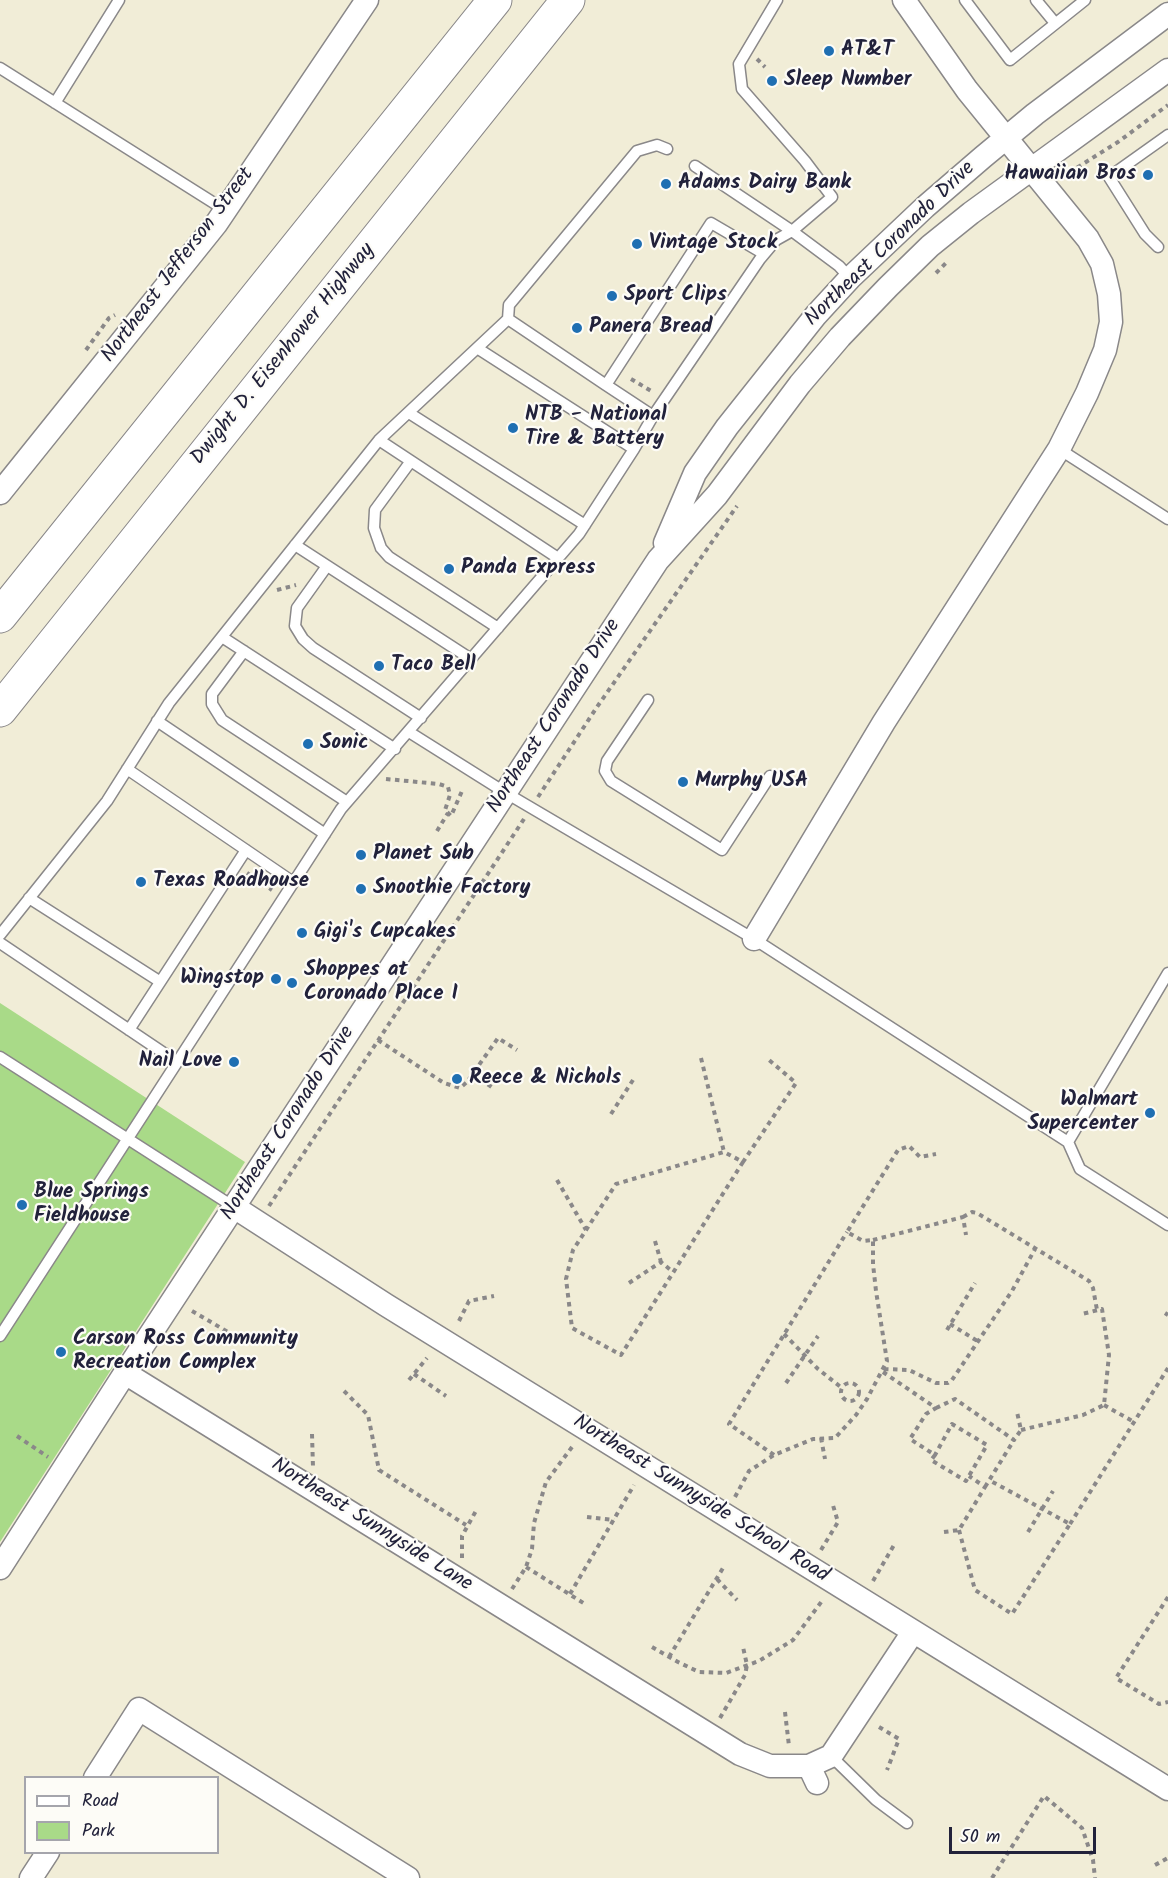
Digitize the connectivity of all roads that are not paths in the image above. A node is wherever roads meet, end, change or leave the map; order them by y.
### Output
1 (119, 0) edge
2 (367, 0) edge
3 (490, 0) edge
4 (495, 0) edge
5 (568, 0) edge
6 (578, 0) edge
7 (777, 0) edge
8 (904, 0) edge
9 (965, 0) edge
10 (1036, 0) edge
11 (1085, 0) edge
12 (1168, 14) edge
13 (1055, 23) junction
14 (547, 26) junction
15 (471, 30) junction
16 (0, 68) edge
17 (1168, 70) edge
18 (55, 103) junction
19 (1168, 135) edge
20 (1008, 137) junction
21 (667, 149) dead end
22 (695, 166) dead end
23 (1031, 169) junction
24 (225, 210) junction
25 (792, 231) junction
26 (1158, 247) dead end
27 (764, 254) junction
28 (850, 278) junction
29 (508, 319) junction
30 (477, 348) junction
31 (606, 385) junction
32 (409, 413) junction
33 (653, 416) junction
34 (379, 440) junction
35 (634, 449) junction
36 (1059, 449) junction
37 (411, 461) junction
38 (0, 494) edge
39 (1168, 519) edge
40 (585, 525) junction
41 (295, 545) junction
42 (558, 558) junction
43 (658, 560) junction
44 (327, 566) junction
45 (0, 616) edge
46 (498, 628) junction
47 (222, 637) junction
48 (244, 651) junction
49 (471, 659) junction
50 (648, 700) dead end
51 (0, 710) edge
52 (421, 718) junction
53 (157, 721) junction
54 (409, 732) junction
55 (395, 749) junction
56 (127, 769) junction
57 (770, 776) dead end
58 (506, 792) junction
59 (347, 802) junction
60 (325, 834) junction
61 (246, 850) junction
62 (293, 882) junction
63 (29, 898) junction
64 (0, 935) edge
65 (754, 939) junction
66 (0, 943) edge
67 (1168, 973) edge
68 (159, 981) junction
69 (129, 1030) junction
70 (0, 1057) edge
71 (177, 1062) junction
72 (127, 1138) junction
73 (1068, 1142) junction
74 (234, 1207) junction
75 (1168, 1225) edge
76 (0, 1336) edge
77 (124, 1374) junction
78 (0, 1568) edge
79 (913, 1632) junction
80 (831, 1756) junction
81 (96, 1776) edge
82 (1168, 1789) edge
83 (907, 1823) dead end
84 (47, 1854) edge
85 (31, 1878) edge
86 (408, 1878) edge

1 - 18 lane
2 - 24 street, Northeast Jefferson Street
3 - 15 highway
4 - 15 highway
5 - 14 highway, Dwight D. Eisenhower Highway
6 - 14 highway
7 - 25 lane
8 - 20 street
9 - 13 lane
10 - 13 lane
11 - 13 lane
12 - 20 street, Northeast Coronado Drive
14 - 51 highway, Dwight D. Eisenhower Highway
15 - 45 highway
16 - 18 lane
17 - 23 street, Northeast Coronado Drive
18 - 24 lane
19 - 26 lane
20 - 23 street
20 - 28 street, Northeast Coronado Drive
21 - 29 lane
22 - 25 lane
23 - 36 street
23 - 43 street, Northeast Coronado Drive
24 - 38 street, Northeast Jefferson Street
25 - 27 lane
25 - 28 lane
27 - 31 lane
27 - 33 lane
28 - 43 street, Northeast Coronado Drive
29 - 30 lane
29 - 31 lane
30 - 32 lane
30 - 35 lane
31 - 33 lane
32 - 34 lane
32 - 40 lane
33 - 35 lane
34 - 37 lane
34 - 41 lane
35 - 40 lane
36 - 39 lane
36 - 65 street
37 - 42 lane
37 - 46 lane
40 - 42 lane
41 - 44 lane
41 - 47 lane
42 - 46 lane
43 - 58 street, Northeast Coronado Drive
44 - 49 lane
44 - 52 lane
46 - 49 lane
47 - 48 lane
47 - 53 lane
48 - 55 lane
48 - 59 lane
49 - 52 lane
50 - 57 lane
52 - 54 lane
53 - 56 lane
53 - 60 lane
54 - 55 lane
54 - 58 lane
55 - 59 lane
56 - 61 lane
56 - 63 lane
58 - 65 lane
58 - 74 street, Northeast Coronado Drive
59 - 60 lane
60 - 62 lane
61 - 62 lane
61 - 68 lane
62 - 71 lane
63 - 64 lane
63 - 68 lane
65 - 73 lane
66 - 69 lane
67 - 73 lane
68 - 69 lane
69 - 71 lane
70 - 72 lane
71 - 72 lane
72 - 74 lane
72 - 76 lane
73 - 75 lane
74 - 77 street, Northeast Coronado Drive
74 - 79 street, Northeast Sunnyside School Road
77 - 78 street, Northeast Coronado Drive
77 - 80 street, Northeast Sunnyside Lane
79 - 80 street
79 - 82 street, Northeast Sunnyside School Road
80 - 83 lane
81 - 86 street
84 - 85 street

